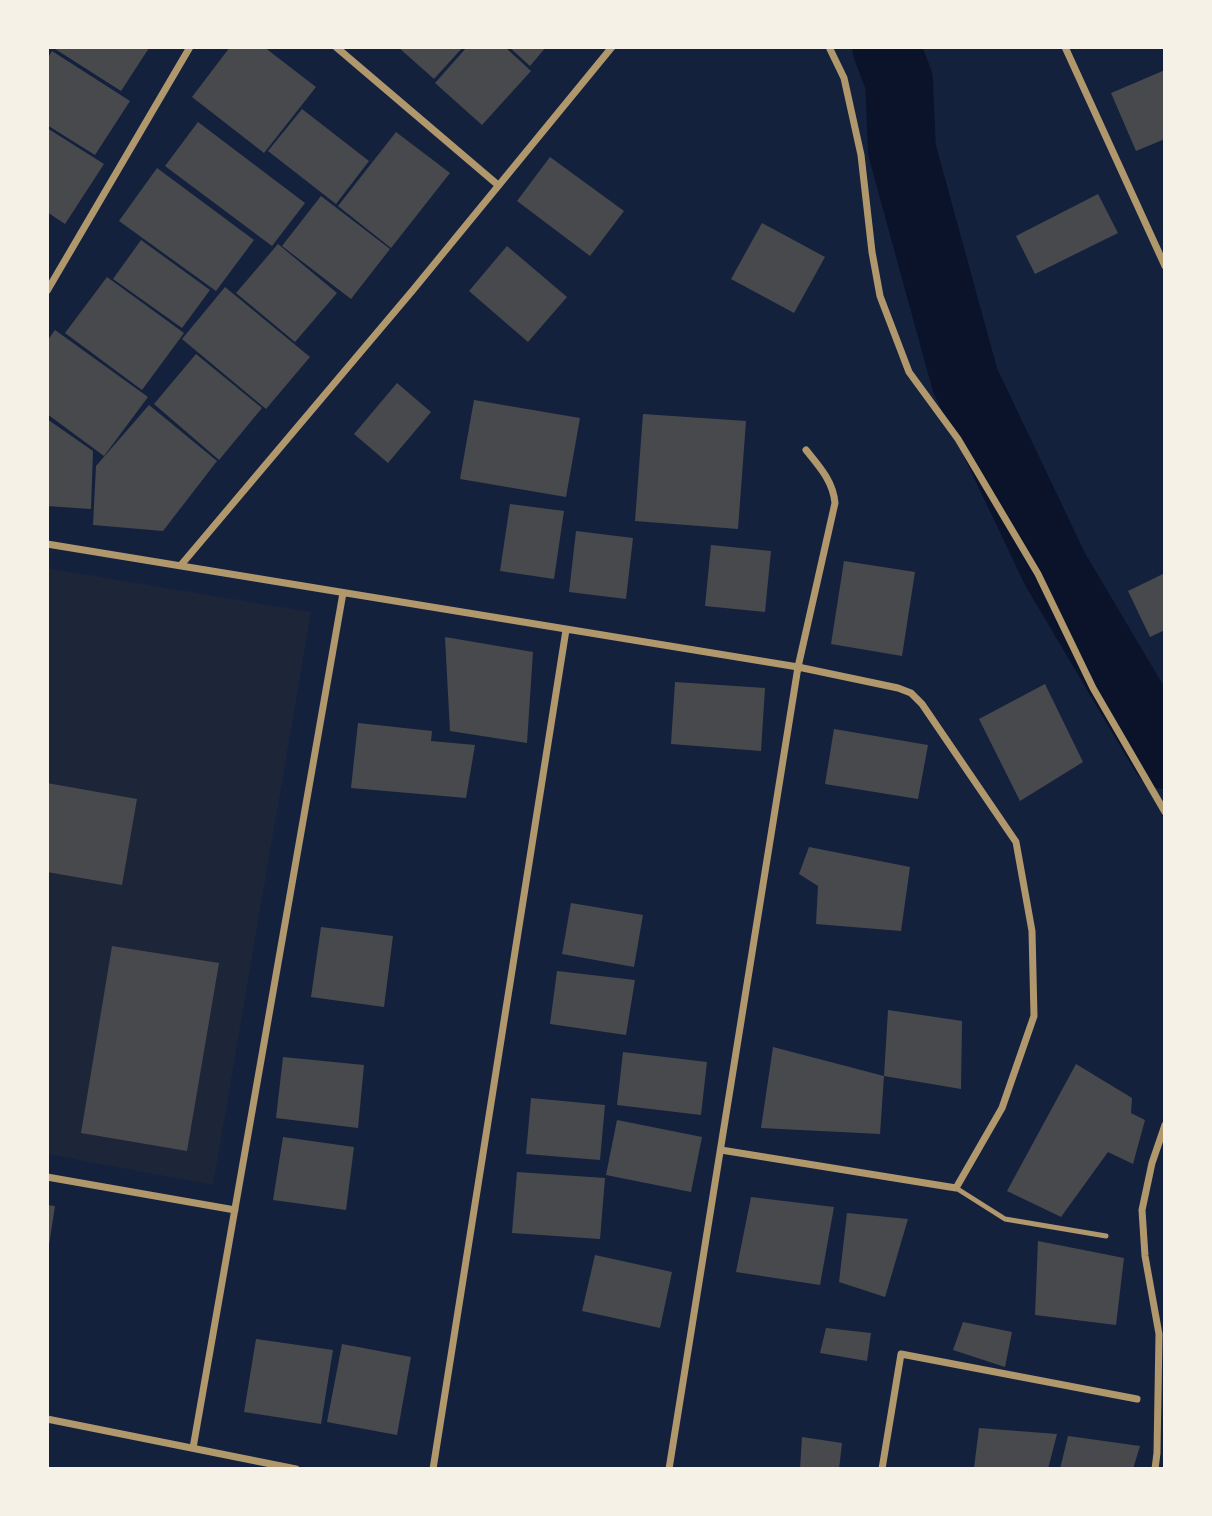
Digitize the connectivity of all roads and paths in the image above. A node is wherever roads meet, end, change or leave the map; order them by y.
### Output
1 (190, 47) edge
2 (336, 47) edge
3 (612, 47) edge
4 (829, 47) edge
5 (1065, 47) edge
6 (498, 185) junction
7 (1165, 266) edge
8 (47, 291) edge
9 (806, 450) dead end
10 (47, 544) edge
11 (181, 565) junction
12 (343, 593) junction
13 (566, 630) junction
14 (798, 667) junction
15 (1165, 812) edge
16 (1165, 1125) edge
17 (721, 1150) junction
18 (47, 1177) edge
19 (956, 1188) junction
20 (235, 1210) junction
21 (1107, 1236) dead end
22 (1137, 1399) dead end
23 (47, 1419) edge
24 (193, 1448) junction
25 (296, 1469) edge
26 (433, 1469) edge
27 (669, 1469) edge
28 (882, 1469) edge
29 (1155, 1469) edge

1 - 8 street
2 - 6 street
3 - 6 street
4 - 15 street
5 - 7 street
6 - 11 street
9 - 14 street
10 - 11 street
11 - 12 street
12 - 13 street
12 - 20 street
13 - 14 street
13 - 26 street
14 - 17 street
14 - 19 street
16 - 29 street
17 - 19 street
17 - 27 street
18 - 20 street
19 - 21 lane
20 - 24 street
22 - 28 street
23 - 24 street
24 - 25 street

